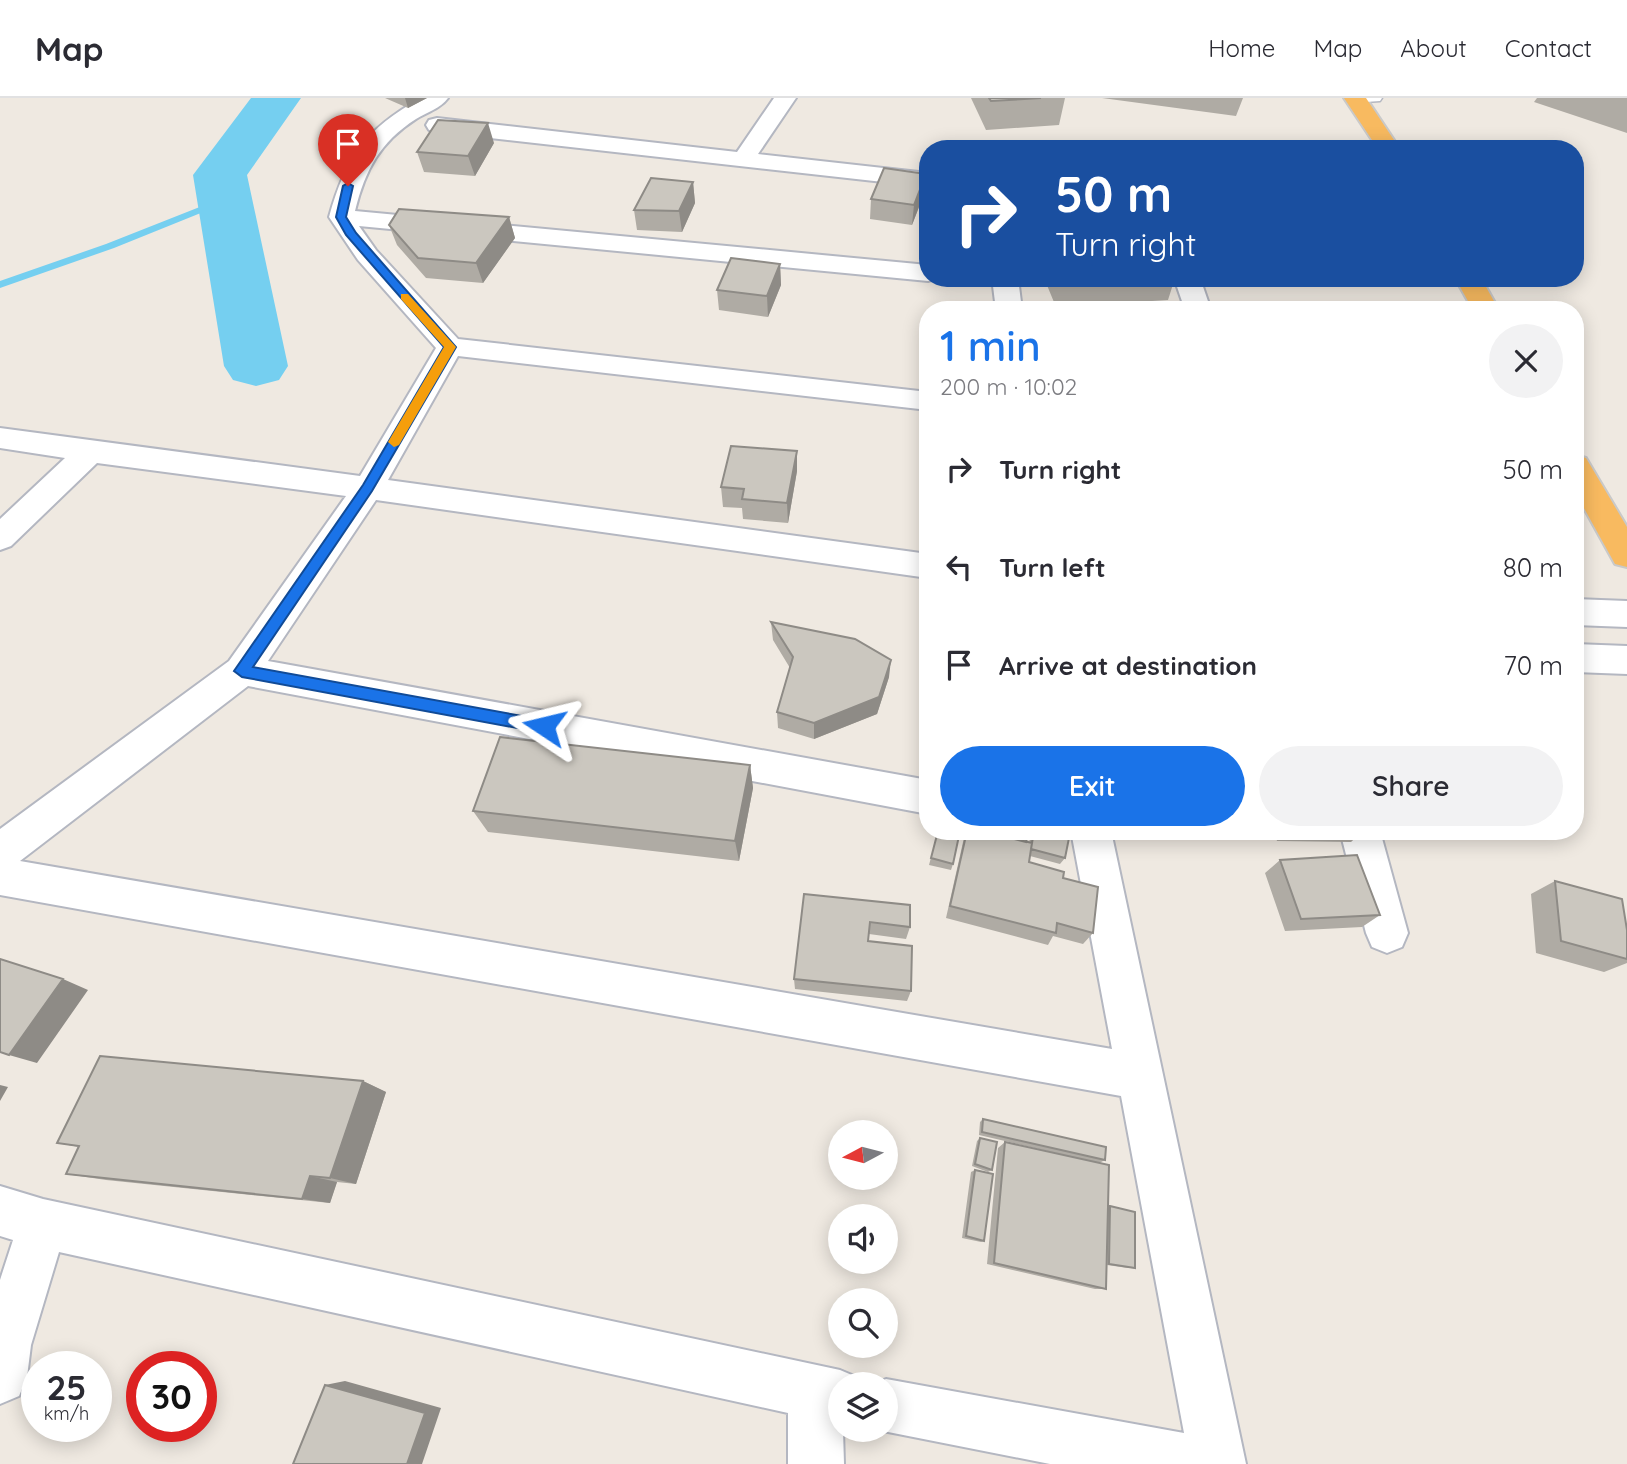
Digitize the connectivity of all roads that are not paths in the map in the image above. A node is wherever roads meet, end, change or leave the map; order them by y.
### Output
1 (437, 98) edge
2 (785, 98) edge
3 (1362, 99) edge
4 (397, 120) junction
5 (1384, 140) edge
6 (743, 159) junction
7 (919, 179) edge
8 (341, 217) junction
9 (919, 272) edge
10 (450, 347) junction
11 (919, 400) edge
12 (0, 438) edge
13 (90, 452) junction
14 (1584, 481) edge
15 (368, 488) junction
16 (0, 538) edge
17 (1627, 555) edge
18 (919, 565) edge
19 (1584, 612) edge
20 (1627, 614) edge
21 (1584, 658) edge
22 (1627, 660) edge
23 (242, 671) junction
24 (919, 795) edge
25 (1093, 840) edge
26 (1362, 840) edge
27 (0, 852) edge
28 (0, 876) edge
29 (1387, 933) dead end
30 (1141, 1077) junction
31 (22, 1218) edge
32 (0, 1377) edge
33 (828, 1395) edge
34 (898, 1408) edge
35 (816, 1464) edge
36 (1199, 1464) edge
37 (1218, 1464) edge

1 - 4 street
2 - 6 street
3 - 5 highway
4 - 6 street
4 - 8 street
6 - 7 street
8 - 9 street
8 - 10 street
10 - 11 street
10 - 15 street
12 - 13 street
13 - 15 street
13 - 16 street
14 - 17 highway
15 - 18 street
15 - 23 street
19 - 20 street
21 - 22 street
23 - 24 street
23 - 27 street
25 - 30 street
26 - 29 street
28 - 30 street
30 - 37 street
31 - 32 street
31 - 33 street
33 - 35 street
34 - 36 street

